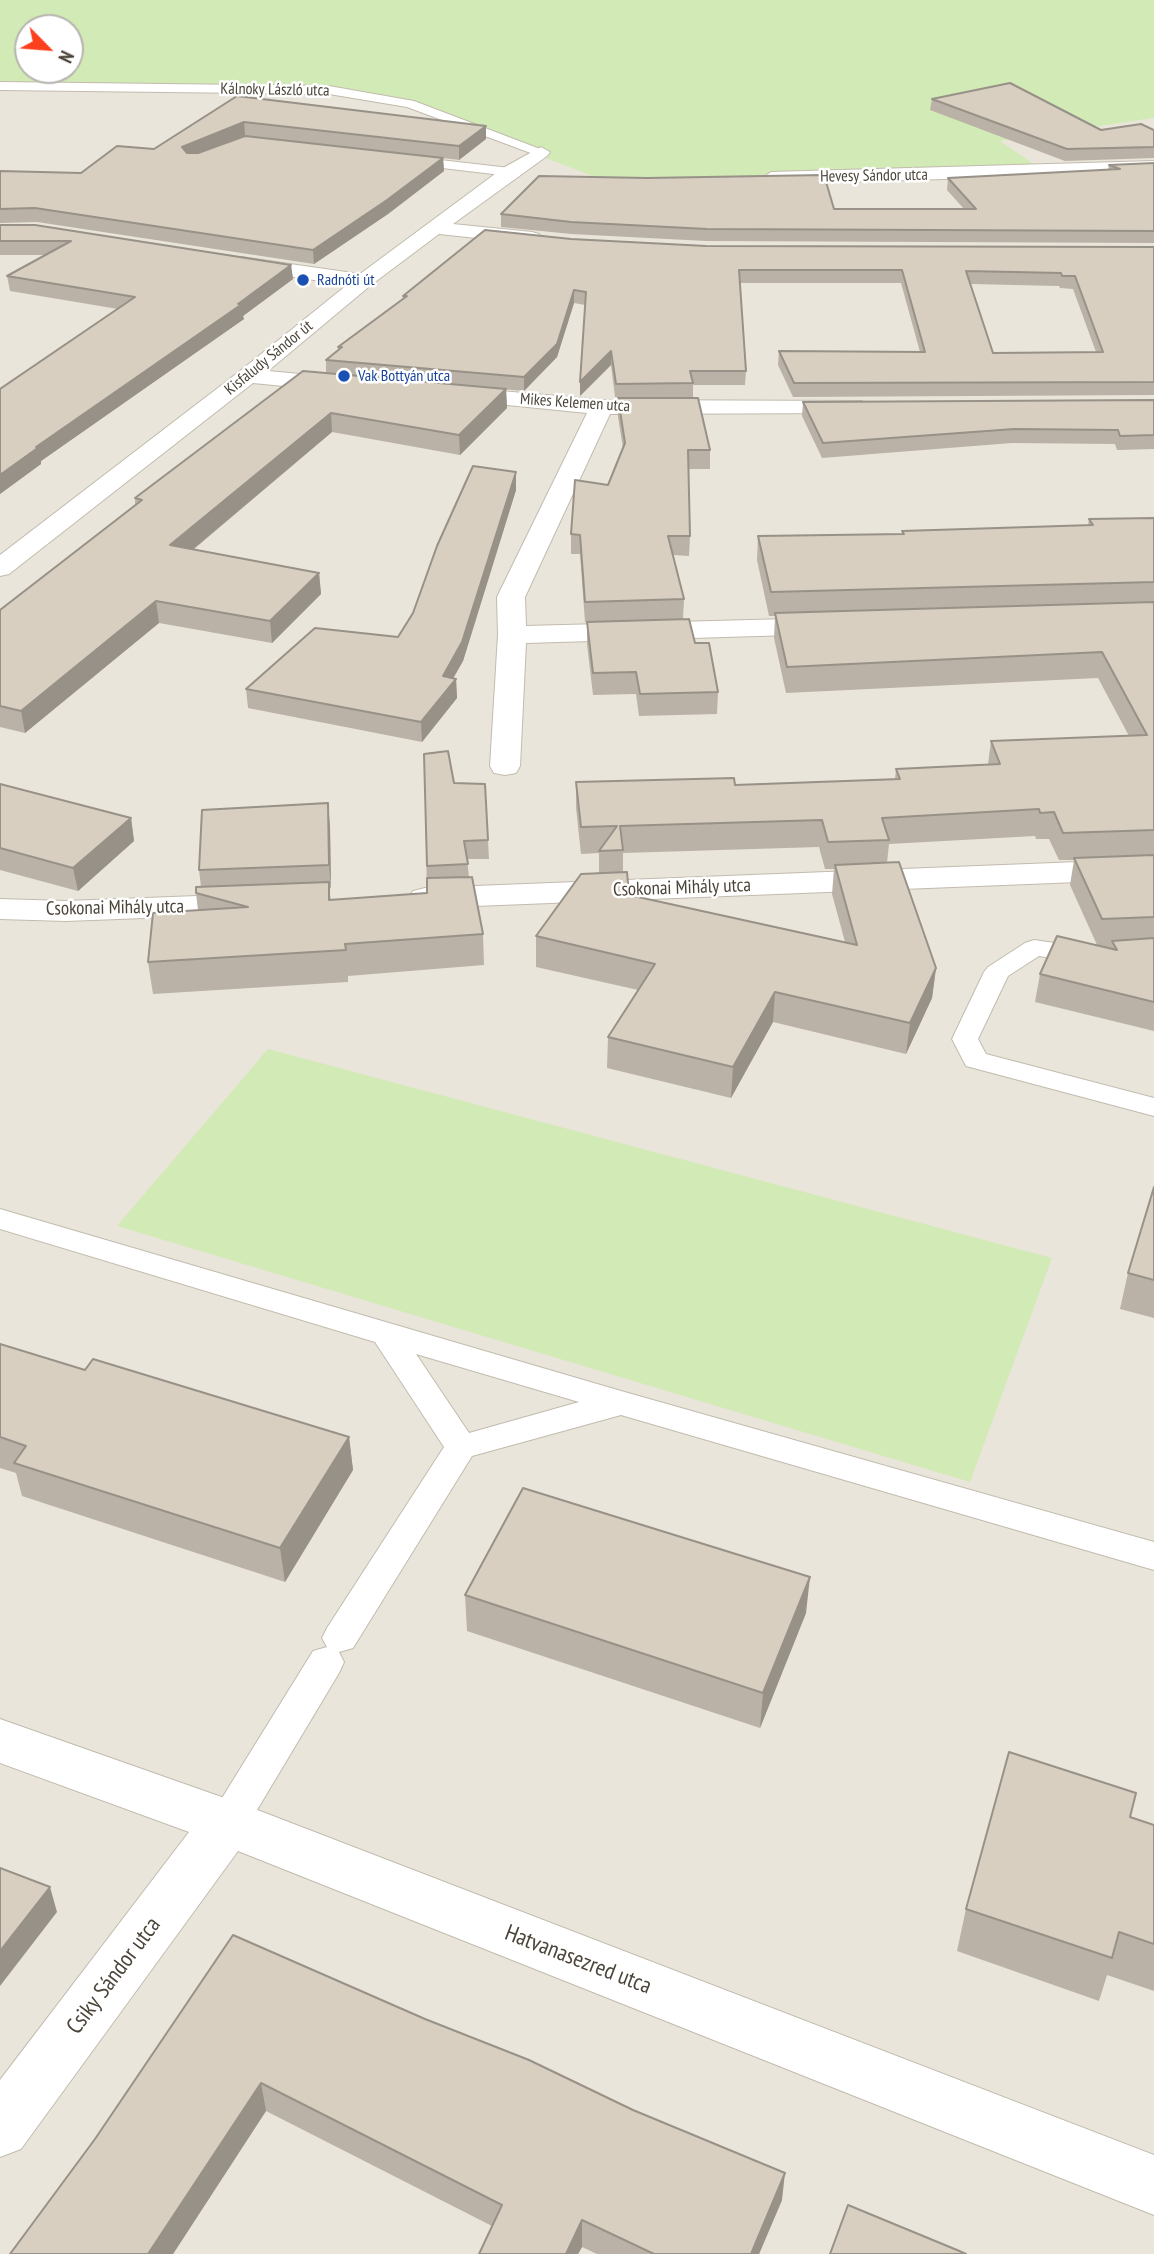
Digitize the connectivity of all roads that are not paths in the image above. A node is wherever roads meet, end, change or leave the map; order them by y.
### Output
1 (0, 86) edge
2 (541, 152) joint
3 (392, 158) edge
4 (1154, 167) edge
5 (510, 172) junction
6 (546, 175) edge
7 (756, 178) edge
8 (437, 228) junction
9 (557, 241) edge
10 (219, 260) edge
11 (364, 281) junction
12 (248, 376) junction
13 (371, 387) edge
14 (439, 393) edge
15 (878, 406) edge
16 (602, 407) junction
17 (0, 568) edge
18 (850, 625) edge
19 (512, 635) junction
20 (505, 766) dead end
21 (1154, 869) edge
22 (401, 899) edge
23 (275, 903) edge
24 (0, 909) edge
25 (1154, 955) edge
26 (1154, 1107) edge
27 (0, 1219) edge
28 (386, 1334) junction
29 (621, 1403) junction
30 (461, 1447) junction
31 (1154, 1556) edge
32 (0, 1741) edge
33 (228, 1823) junction
34 (0, 2128) edge
35 (1154, 2185) edge

1 - 2 lane, Kálnoky László utca
2 - 5 street, Kisfaludy Sándor út
3 - 5 lane
4 - 7 street, Hevesy Sándor utca
5 - 6 street
5 - 8 street, Kisfaludy Sándor út
8 - 9 street
8 - 11 street, Kisfaludy Sándor út
10 - 11 street
11 - 12 street, Kisfaludy Sándor út
12 - 13 street
12 - 17 street, Kisfaludy Sándor út
14 - 16 street, Mikes Kelemen utca
15 - 16 street, Mikes Kelemen utca
16 - 19 street
18 - 19 street
19 - 20 street
21 - 22 street, Csokonai Mihály utca
23 - 24 street, Csokonai Mihály utca
25 - 26 lane
27 - 28 lane
28 - 29 lane
28 - 30 lane
29 - 30 lane
29 - 31 lane
30 - 33 lane
32 - 33 street, Hatvanasezred utca
33 - 34 street, Csiky Sándor utca
33 - 35 street, Hatvanasezred utca

